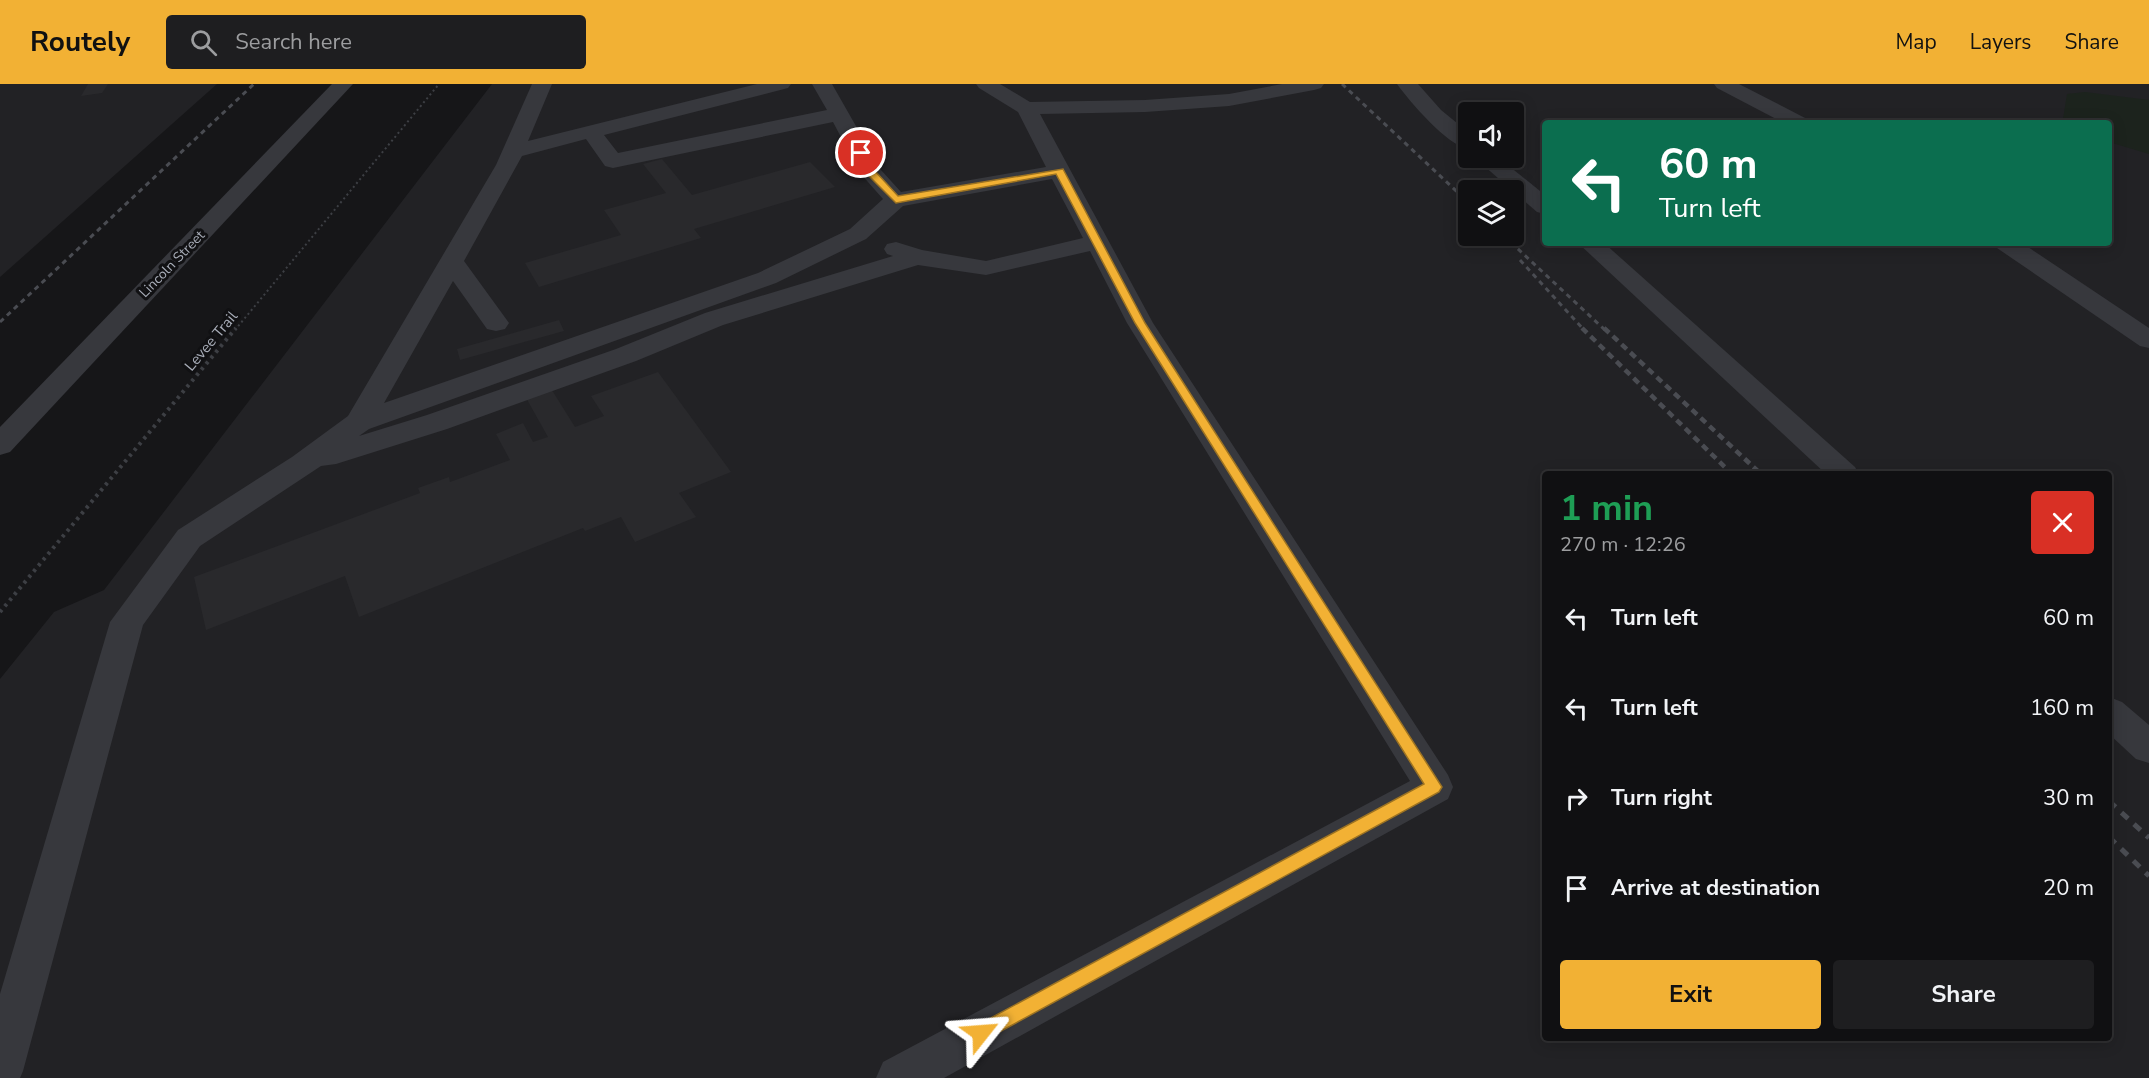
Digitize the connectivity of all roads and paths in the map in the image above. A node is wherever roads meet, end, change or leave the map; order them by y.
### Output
1 (344, 84) edge
2 (439, 84) edge
3 (542, 84) edge
4 (781, 84) edge
5 (822, 84) edge
6 (986, 84) edge
7 (1314, 84) edge
8 (1407, 84) edge
9 (1724, 84) edge
10 (1026, 108) junction
11 (840, 114) junction
12 (1794, 120) edge
13 (591, 132) junction
14 (1458, 134) edge
15 (514, 151) junction
16 (1498, 168) edge
17 (1059, 171) junction
18 (896, 200) junction
19 (1542, 205) edge
20 (858, 234) junction
21 (1097, 242) junction
22 (1593, 246) edge
23 (2010, 246) edge
24 (916, 257) junction
25 (452, 262) junction
26 (496, 323) dead end
27 (2149, 340) edge
28 (359, 422) junction
29 (0, 445) edge
30 (303, 464) junction
31 (1841, 471) edge
32 (0, 612) edge
33 (2112, 715) edge
34 (2149, 748) edge
35 (0, 1071) edge
36 (898, 1078) edge

1 - 29 street, Lincoln Street
2 - 32 path, Levee Trail
3 - 15 street
4 - 13 street
5 - 11 street
6 - 10 street
7 - 10 street
8 - 14 street
9 - 12 street
10 - 17 street
11 - 13 street
11 - 18 street
13 - 15 street
15 - 25 street
16 - 19 street
17 - 18 street
17 - 21 street
18 - 20 street
20 - 24 street
20 - 28 street
21 - 24 street
21 - 36 street
22 - 31 street
23 - 27 street
24 - 30 street
25 - 26 street
25 - 28 street
28 - 30 street
30 - 35 street
33 - 34 street

